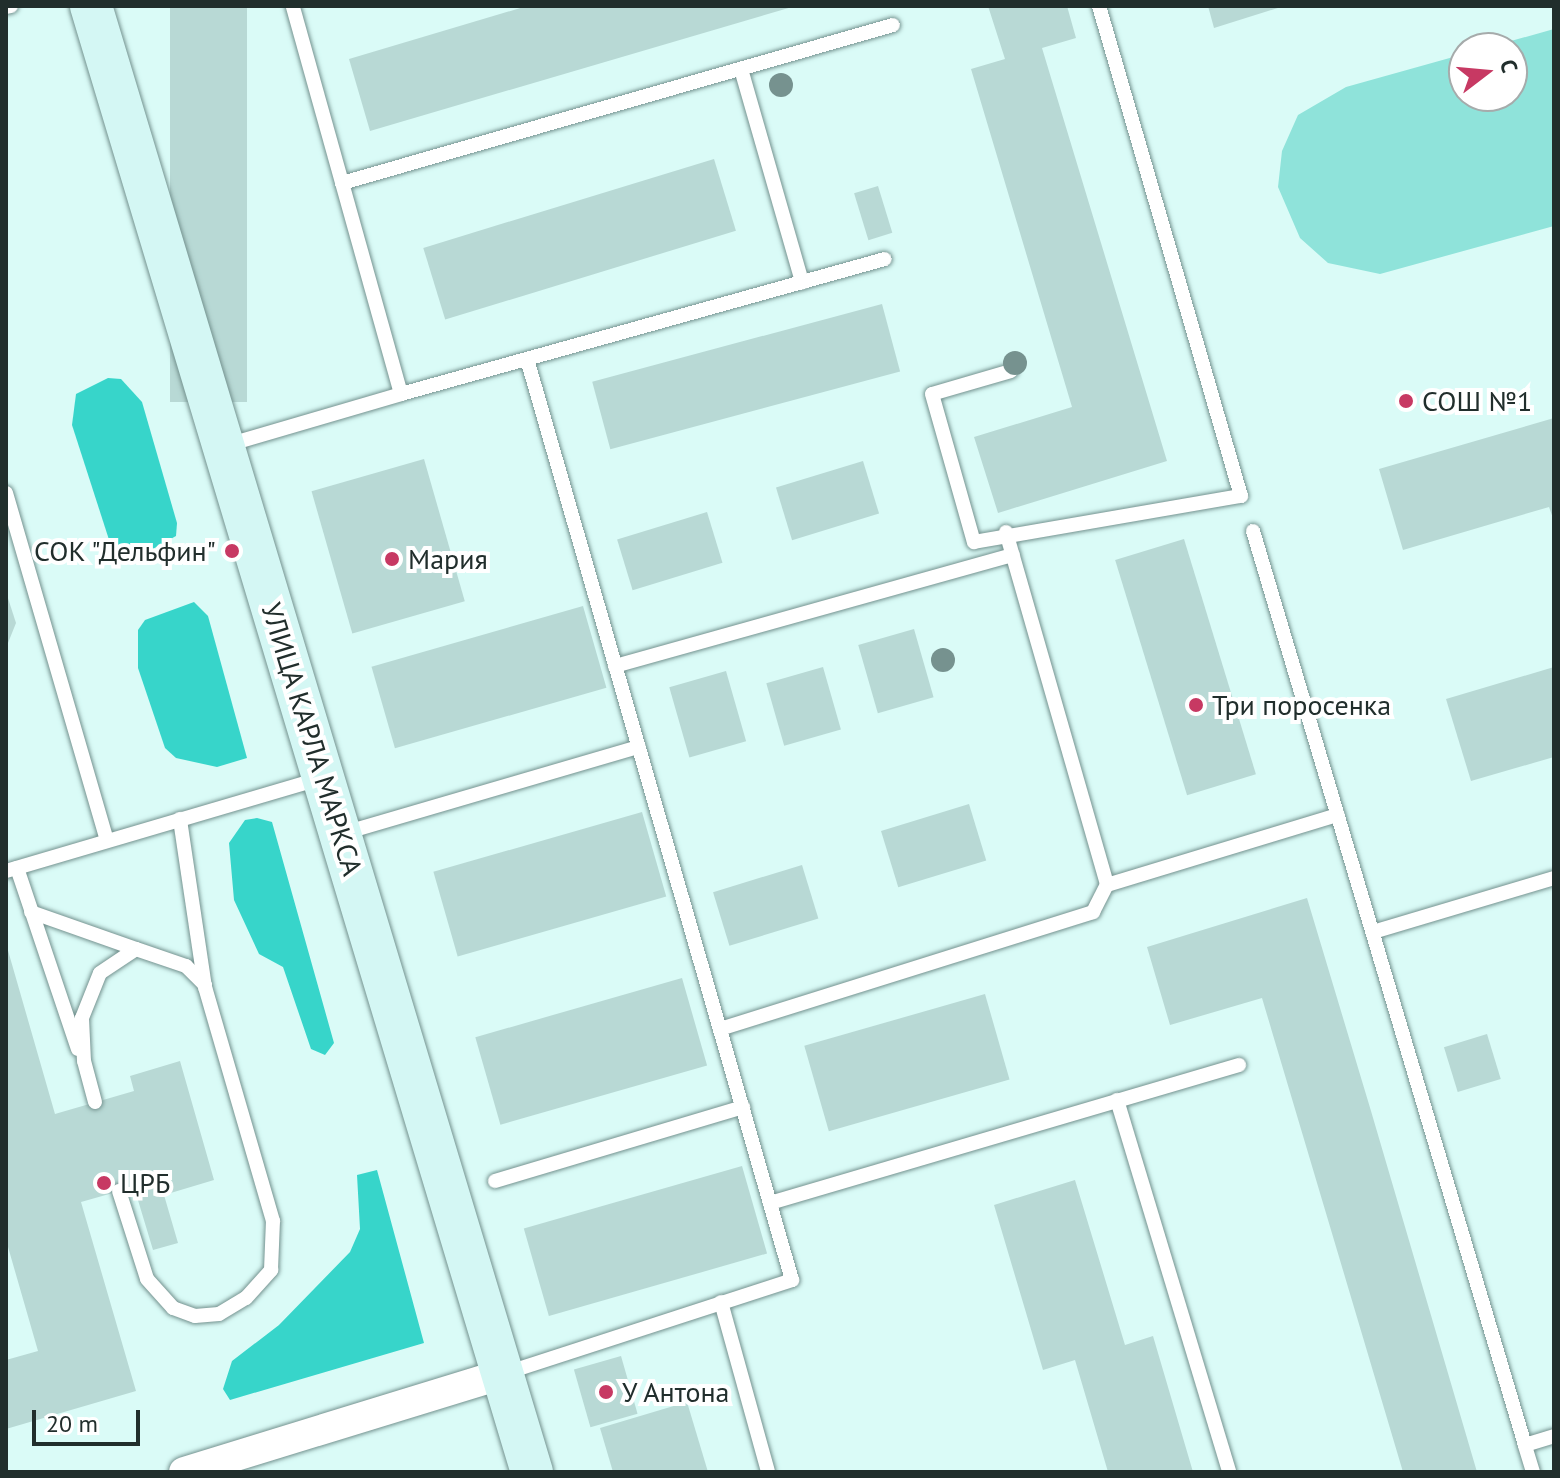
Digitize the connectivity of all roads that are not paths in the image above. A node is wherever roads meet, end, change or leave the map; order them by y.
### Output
1 (91, 6) edge
2 (293, 6) edge
3 (1099, 6) edge
4 (893, 25) dead end
5 (741, 69) junction
6 (342, 183) junction
7 (885, 259) dead end
8 (802, 282) junction
9 (527, 359) junction
10 (1011, 371) dead end
11 (401, 394) junction
12 (223, 446) junction
13 (6, 493) edge
14 (1253, 531) dead end
15 (1006, 532) junction
16 (1013, 555) junction
17 (615, 666) junction
18 (639, 747) junction
19 (324, 778) junction
20 (1338, 815) junction
21 (180, 819) junction
22 (340, 834) junction
23 (107, 841) junction
24 (12, 869) edge
25 (1554, 878) edge
26 (1107, 885) junction
27 (31, 912) junction
28 (1373, 932) junction
29 (136, 949) junction
30 (205, 987) junction
31 (720, 1029) junction
32 (84, 1061) junction
33 (1239, 1065) dead end
34 (1117, 1100) junction
35 (95, 1102) dead end
36 (743, 1107) junction
37 (495, 1181) dead end
38 (119, 1191) dead end
39 (770, 1203) junction
40 (721, 1302) junction
41 (503, 1374) junction
42 (1554, 1436) edge
43 (1525, 1445) junction
44 (184, 1472) edge
45 (532, 1472) edge
46 (768, 1472) edge
47 (1229, 1472) edge
48 (1533, 1472) edge

1 - 12 street, УЛИЦА КАРЛА МАРКСА
2 - 6 lane
3 - 15 lane
4 - 5 lane
5 - 6 lane
5 - 8 lane
6 - 11 lane
7 - 8 lane
8 - 9 lane
9 - 11 lane
9 - 17 lane
10 - 15 lane
11 - 12 lane
12 - 19 street, УЛИЦА КАРЛА МАРКСА
13 - 23 lane
14 - 20 lane
15 - 16 lane
16 - 17 lane
16 - 26 lane
17 - 18 lane
18 - 22 lane
18 - 31 lane
19 - 21 lane
19 - 22 street, УЛИЦА КАРЛА МАРКСА
20 - 26 lane
20 - 28 lane
21 - 23 lane
21 - 30 lane
22 - 41 street, УЛИЦА КАРЛА МАРКСА
23 - 24 lane
24 - 27 lane
25 - 28 lane
26 - 31 lane
27 - 29 lane
27 - 32 lane
28 - 43 lane
29 - 30 lane
29 - 32 lane
30 - 38 lane
31 - 36 lane
32 - 35 lane
33 - 34 lane
34 - 39 lane
34 - 47 lane
36 - 37 lane
36 - 39 lane
39 - 40 lane
40 - 41 lane
40 - 46 lane
41 - 44 street
41 - 45 street, УЛИЦА КАРЛА МАРКСА
42 - 43 lane
43 - 48 lane

